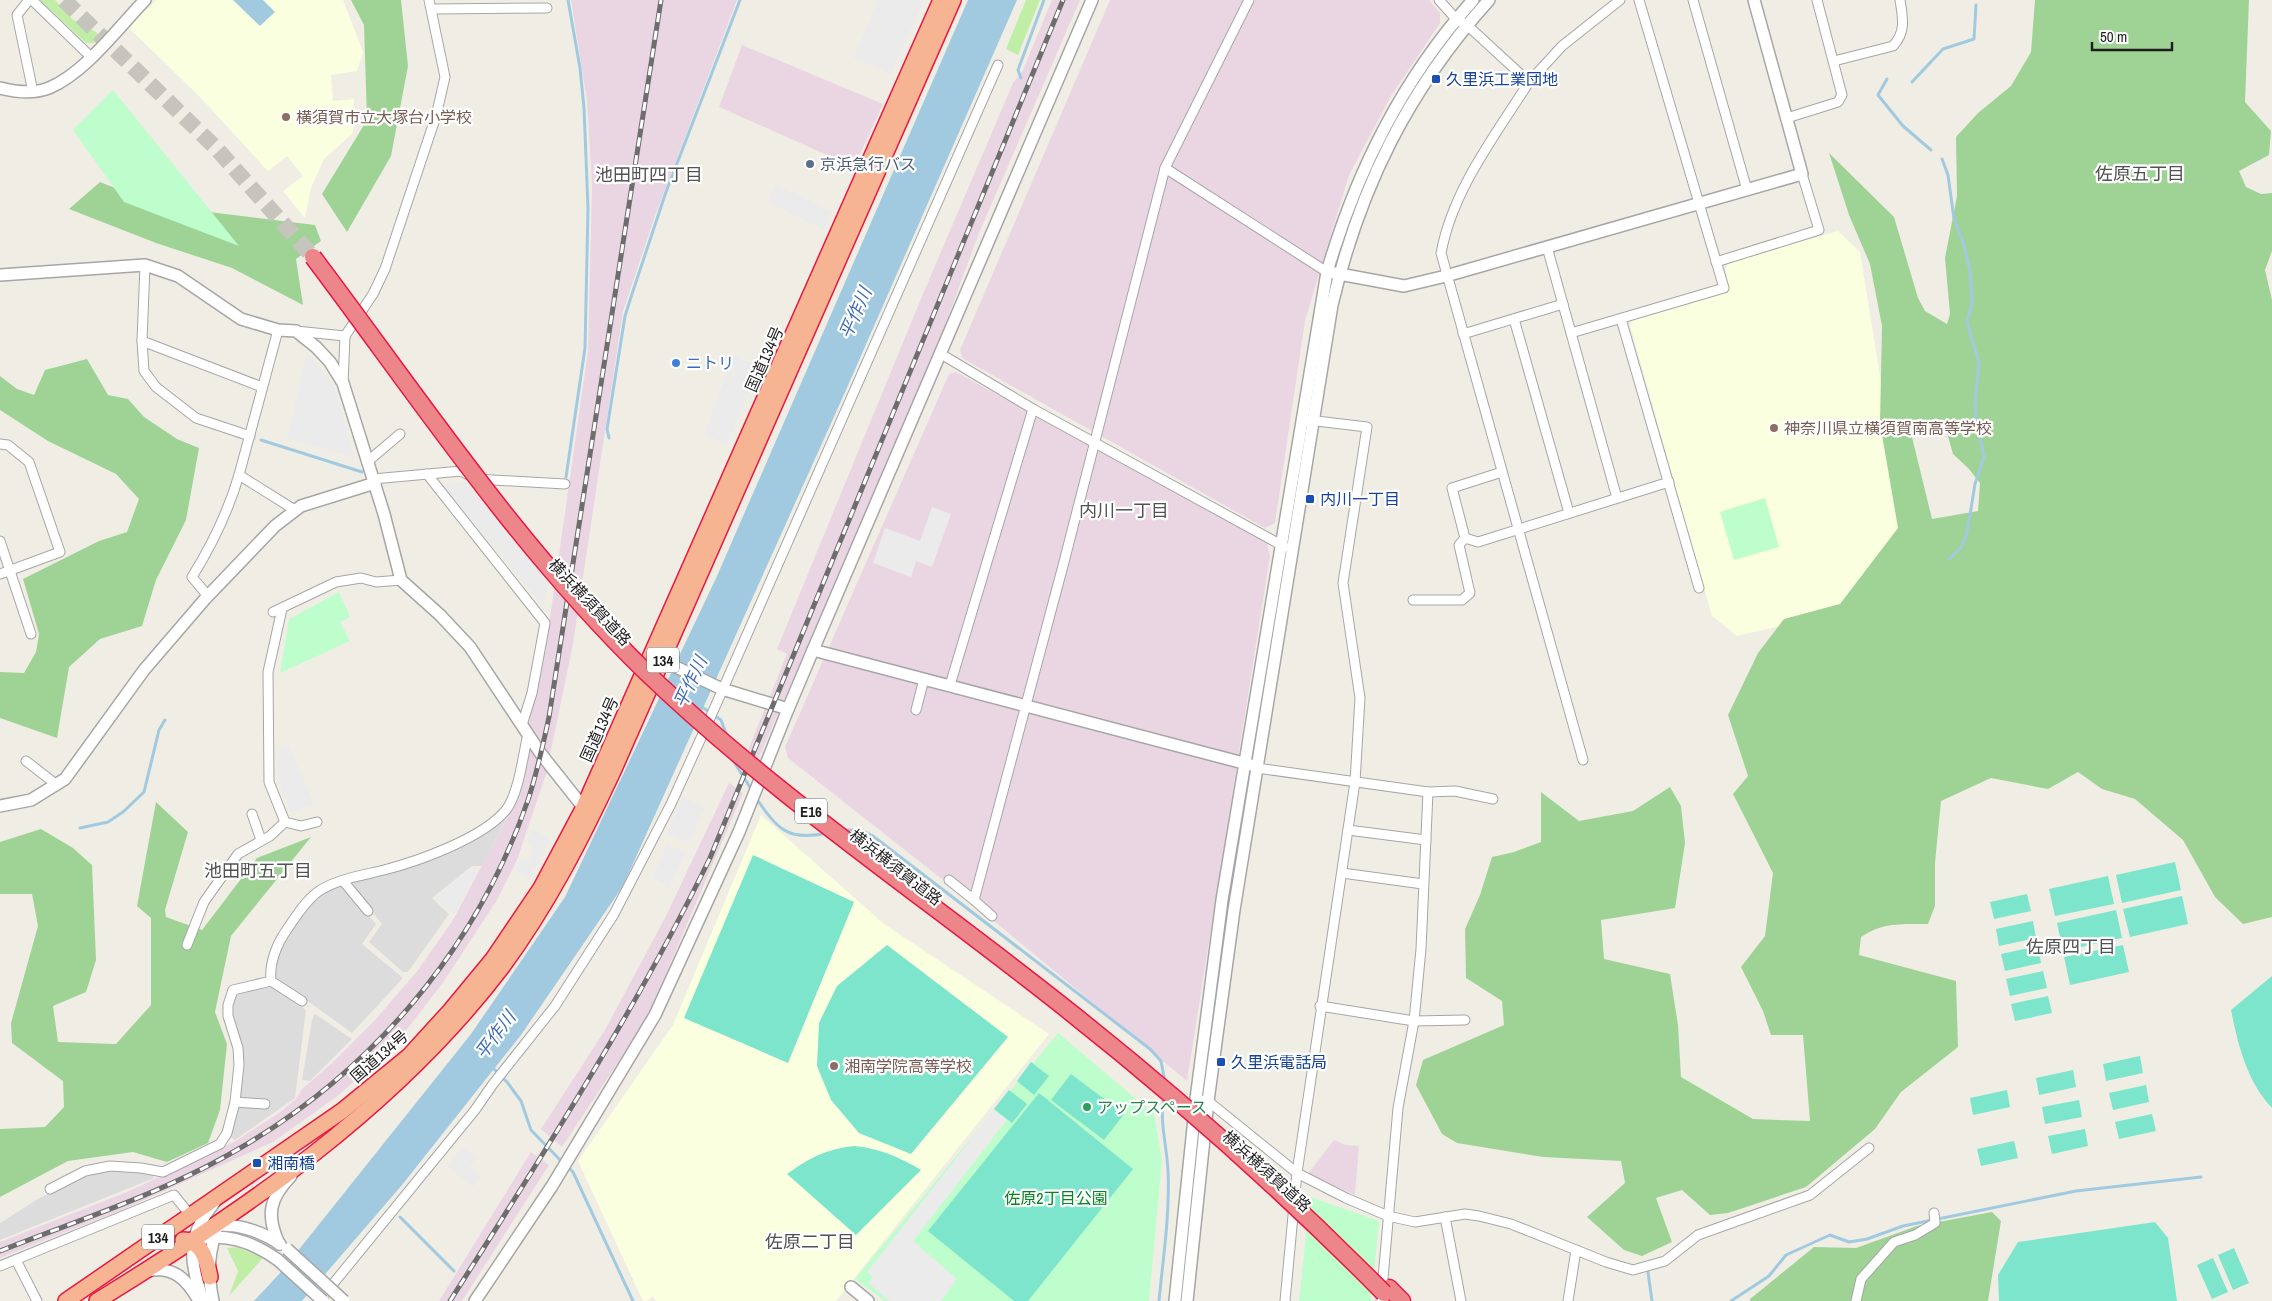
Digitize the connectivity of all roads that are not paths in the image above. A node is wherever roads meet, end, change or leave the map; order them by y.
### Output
1 (31, 0) edge
2 (145, 0) edge
3 (940, 0) edge
4 (953, 0) edge
5 (1092, 0) edge
6 (1249, 0) edge
7 (1439, 0) edge
8 (1473, 0) edge
9 (1489, 0) edge
10 (1620, 0) edge
11 (1639, 0) edge
12 (1693, 0) edge
13 (1754, 0) edge
14 (1817, 0) edge
15 (1900, 0) edge
16 (431, 5) edge
17 (547, 8) dead end
18 (1456, 18) junction
19 (1467, 25) junction
20 (91, 57) junction
21 (1834, 61) junction
22 (998, 65) dead end
23 (1529, 82) junction
24 (0, 88) edge
25 (33, 92) junction
26 (1787, 118) junction
27 (1165, 168) junction
28 (1802, 174) junction
29 (1747, 190) junction
30 (1699, 204) junction
31 (1547, 247) junction
32 (1716, 262) junction
33 (145, 265) junction
34 (1327, 272) junction
35 (1340, 274) junction
36 (0, 275) edge
37 (1446, 276) junction
38 (1563, 304) junction
39 (1514, 319) junction
40 (1621, 319) junction
41 (278, 330) junction
42 (296, 331) junction
43 (1571, 333) junction
44 (1463, 334) junction
45 (345, 336) junction
46 (142, 341) junction
47 (941, 354) junction
48 (342, 383) junction
49 (262, 387) junction
50 (1033, 409) junction
51 (1307, 419) junction
52 (400, 434) dead end
53 (250, 436) junction
54 (1094, 440) junction
55 (0, 444) edge
56 (367, 462) junction
57 (1502, 472) junction
58 (426, 474) junction
59 (239, 475) junction
60 (374, 481) junction
61 (1669, 482) junction
62 (566, 484) dead end
63 (1618, 498) junction
64 (295, 510) junction
65 (1569, 513) junction
66 (1518, 529) junction
67 (1465, 538) junction
68 (0, 541) edge
69 (1281, 544) junction
70 (1292, 552) junction
71 (10, 570) junction
72 (0, 574) edge
73 (401, 580) junction
74 (1699, 588) dead end
75 (208, 596) junction
76 (1413, 600) dead end
77 (31, 634) dead end
78 (813, 650) junction
79 (662, 660) junction
80 (924, 678) junction
81 (950, 685) junction
82 (719, 687) junction
83 (1026, 705) junction
84 (788, 709) junction
85 (916, 710) dead end
86 (525, 729) junction
87 (1582, 760) dead end
88 (26, 761) dead end
89 (1246, 762) junction
90 (1257, 768) junction
91 (1355, 782) junction
92 (57, 785) junction
93 (1428, 792) junction
94 (1493, 799) dead end
95 (0, 806) edge
96 (588, 812) junction
97 (252, 814) dead end
98 (285, 822) junction
99 (317, 822) dead end
100 (1348, 830) junction
101 (261, 840) junction
102 (1426, 840) junction
103 (1342, 873) junction
104 (949, 880) dead end
105 (344, 882) junction
106 (1423, 884) junction
107 (974, 900) junction
108 (368, 911) dead end
109 (992, 916) dead end
110 (187, 946) dead end
111 (271, 981) junction
112 (302, 1001) dead end
113 (1320, 1006) junction
114 (1465, 1020) dead end
115 (1414, 1021) junction
116 (1196, 1099) junction
117 (1208, 1101) junction
118 (235, 1102) junction
119 (265, 1104) dead end
120 (1870, 1148) dead end
121 (315, 1152) junction
122 (1296, 1173) junction
123 (50, 1189) dead end
124 (1934, 1213) dead end
125 (1388, 1216) junction
126 (1445, 1217) junction
127 (218, 1226) junction
128 (193, 1228) junction
129 (283, 1247) junction
130 (1576, 1250) junction
131 (16, 1260) junction
132 (0, 1266) edge
133 (143, 1272) junction
134 (210, 1276) junction
135 (851, 1287) dead end
136 (86, 1288) junction
137 (37, 1301) edge
138 (66, 1301) edge
139 (97, 1301) edge
140 (199, 1301) edge
141 (203, 1301) edge
142 (213, 1301) edge
143 (319, 1301) edge
144 (323, 1301) edge
145 (344, 1301) edge
146 (475, 1301) edge
147 (868, 1301) edge
148 (1175, 1301) edge
149 (1187, 1301) edge
150 (1285, 1301) edge
151 (1381, 1301) edge
152 (1392, 1301) edge
153 (1402, 1301) edge
154 (1461, 1301) edge
155 (1568, 1301) edge
156 (1856, 1301) edge

1 - 20 street
1 - 25 street
2 - 20 street
3 - 79 highway, 国道134号 / 134
4 - 79 highway, 国道134号 / 134
5 - 47 street
6 - 27 street
7 - 18 street
8 - 18 street
9 - 19 street
10 - 23 street
11 - 30 street
12 - 29 street
13 - 26 street
14 - 21 street
15 - 21 street
16 - 17 street
16 - 45 street
18 - 19 street
18 - 34 street
19 - 23 street
19 - 35 street
20 - 25 street
21 - 26 street
22 - 82 street
23 - 37 street
24 - 25 street
26 - 28 street
27 - 34 street
27 - 54 street
28 - 29 street
28 - 32 street
29 - 30 street
30 - 31 street
30 - 32 street
31 - 37 street
31 - 38 street
32 - 40 street
33 - 36 street
33 - 41 street
33 - 46 street
34 - 35 street
34 - 51 street
35 - 37 street
35 - 51 street
37 - 44 street
38 - 39 street
38 - 43 street
39 - 44 street
39 - 65 street
40 - 43 street
40 - 61 street
41 - 42 street
41 - 49 street
42 - 45 street
42 - 48 street
43 - 63 street
44 - 57 street
45 - 48 street
46 - 49 street
46 - 53 street
47 - 50 street
47 - 78 street
48 - 56 street
49 - 53 street
50 - 54 street
50 - 81 street
51 - 69 street
51 - 70 street
51 - 91 street
52 - 56 street
53 - 59 street
54 - 69 street
54 - 83 street
55 - 71 street
56 - 60 street
57 - 66 street
57 - 67 street
58 - 60 street
58 - 62 street
58 - 86 street
59 - 64 street
59 - 75 street
60 - 64 street
60 - 73 street
61 - 63 street
61 - 74 street
63 - 65 street
64 - 75 street
65 - 66 street
66 - 67 street
66 - 87 street
67 - 76 street
68 - 71 street
69 - 70 street
69 - 89 street
70 - 90 street
71 - 72 street
71 - 77 street
73 - 86 street
73 - 98 street
75 - 92 street
78 - 80 street
78 - 84 street
79 - 82 street
79 - 96 highway, 国道134号 / 134
80 - 81 street
80 - 85 street
81 - 83 street
82 - 84 street
82 - 143 street
83 - 89 street
83 - 107 street
84 - 146 street
86 - 96 street
86 - 105 street
88 - 92 street
89 - 90 street
89 - 116 street
90 - 91 street
90 - 117 street
91 - 93 street
91 - 100 street
92 - 95 street
93 - 94 street
93 - 102 street
96 - 121 highway, 国道134号 / 134
96 - 128 highway, 国道134号 / 134
97 - 101 street
98 - 99 street
98 - 101 street
100 - 102 street
100 - 103 street
101 - 110 street
102 - 106 street
103 - 106 street
103 - 113 street
104 - 107 street
105 - 108 street
105 - 111 street
106 - 115 street
107 - 109 street
111 - 112 street
111 - 118 street
113 - 115 street
113 - 122 street
114 - 115 street
115 - 125 street
116 - 117 street
116 - 148 street
117 - 122 street
117 - 149 street
118 - 119 street
118 - 123 street
120 - 130 street
121 - 127 highway, 国道134号 / 134
121 - 129 street
122 - 125 street
122 - 150 street
124 - 156 street
125 - 126 street
125 - 151 street
126 - 130 street
126 - 154 street
127 - 128 highway, 国道134号 / 134
127 - 129 street
127 - 134 street
127 - 144 street, bridge
128 - 131 street
128 - 133 highway, 国道134号 / 134
128 - 134 highway
128 - 136 highway, 国道134号 / 134
128 - 136 highway
128 - 141 street
129 - 145 street, bridge
130 - 155 street
131 - 132 street
131 - 137 street
133 - 139 highway, 国道134号 / 134
133 - 140 street
134 - 142 street
135 - 147 street
136 - 138 highway, 国道134号 / 134
152 - 153 highway, 横浜横須賀道路 / E16, bridge

